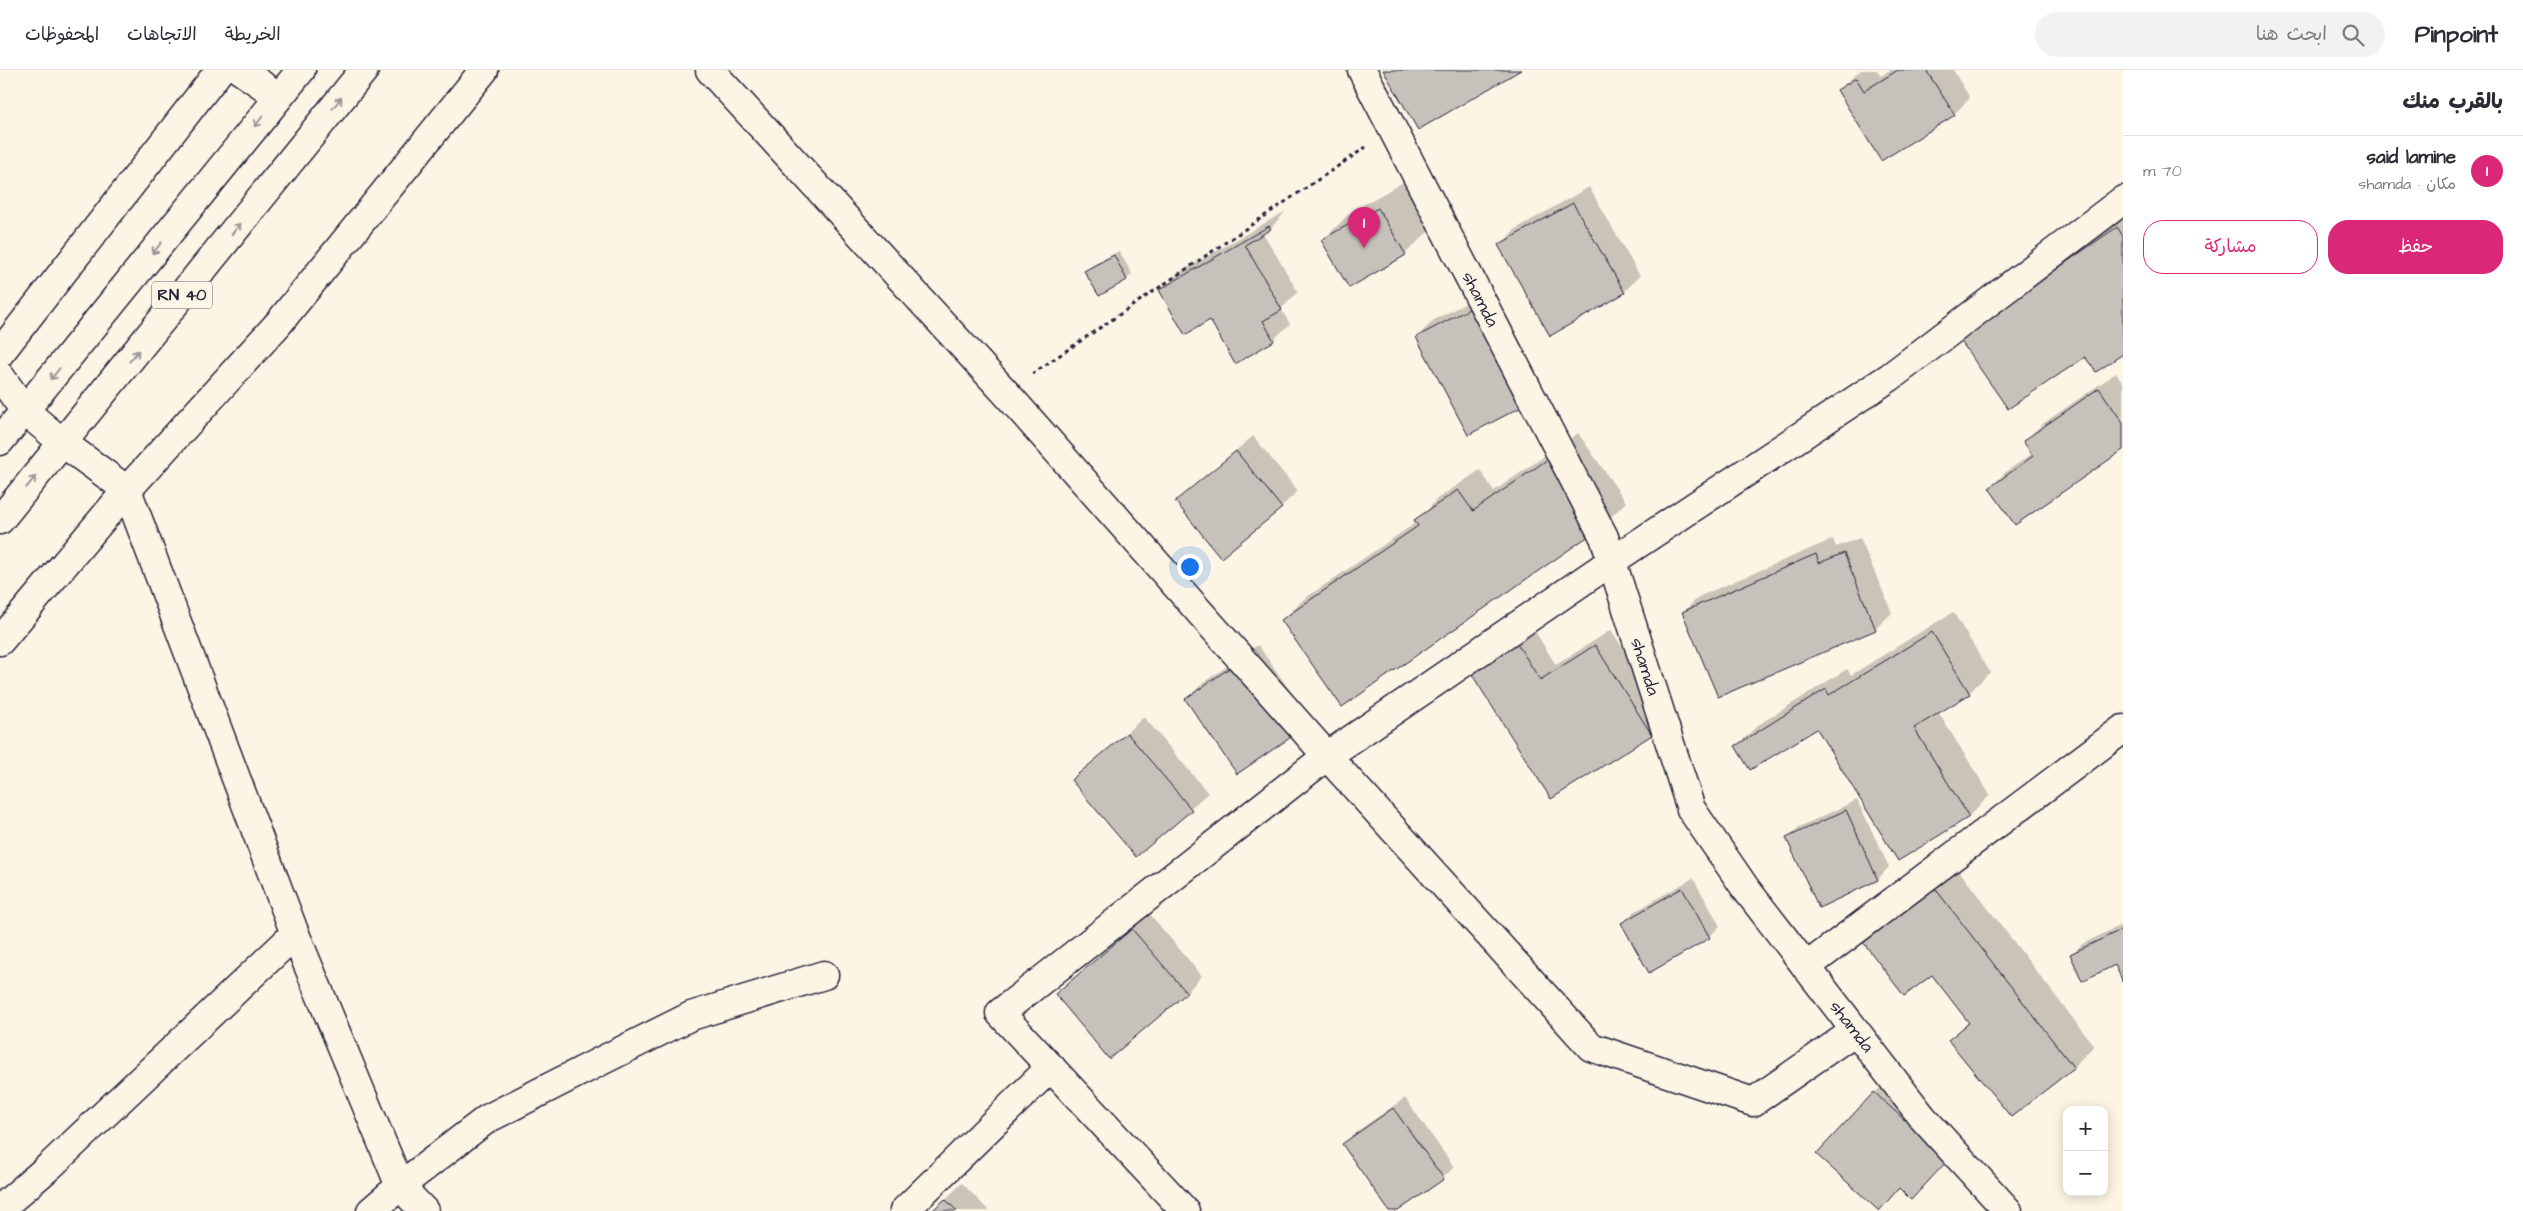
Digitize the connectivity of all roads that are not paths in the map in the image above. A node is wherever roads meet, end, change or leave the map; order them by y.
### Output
1 (220, 70) edge
2 (240, 70) edge
3 (301, 70) edge
4 (364, 70) edge
5 (484, 70) edge
6 (710, 70) edge
7 (1362, 70) edge
8 (278, 96) junction
9 (2123, 200) edge
10 (0, 353) edge
11 (0, 376) edge
12 (26, 411) junction
13 (0, 441) edge
14 (63, 443) junction
15 (127, 490) junction
16 (0, 520) edge
17 (1612, 561) junction
18 (0, 641) edge
19 (2123, 729) edge
20 (1327, 756) junction
21 (296, 934) junction
22 (1806, 967) junction
23 (824, 975) dead end
24 (1855, 1031) junction
25 (1051, 1067) junction
26 (400, 1186) junction
27 (0, 1209) edge
28 (371, 1211) edge
29 (424, 1211) edge
30 (904, 1211) edge
31 (1185, 1211) edge
32 (2008, 1211) edge

1 - 10 street
2 - 8 street
3 - 8 street, RN 40
14 -> 4 street, RN 40
5 - 15 street
6 - 20 street
7 - 17 street, shamda
8 -> 12 street, RN 40
9 - 17 street
11 - 12 street
12 - 13 street, RN 40
12 - 14 street
14 - 15 street
16 -> 14 street, RN 40
15 - 18 street
15 - 21 street
17 - 20 street
17 - 22 street, shamda
19 - 22 street
20 - 24 street
20 - 25 street
21 - 26 street
21 - 27 street
22 - 24 street, shamda
23 - 26 street
24 - 32 street, shamda
25 - 30 street
25 - 31 street
26 - 28 street
26 - 29 street

